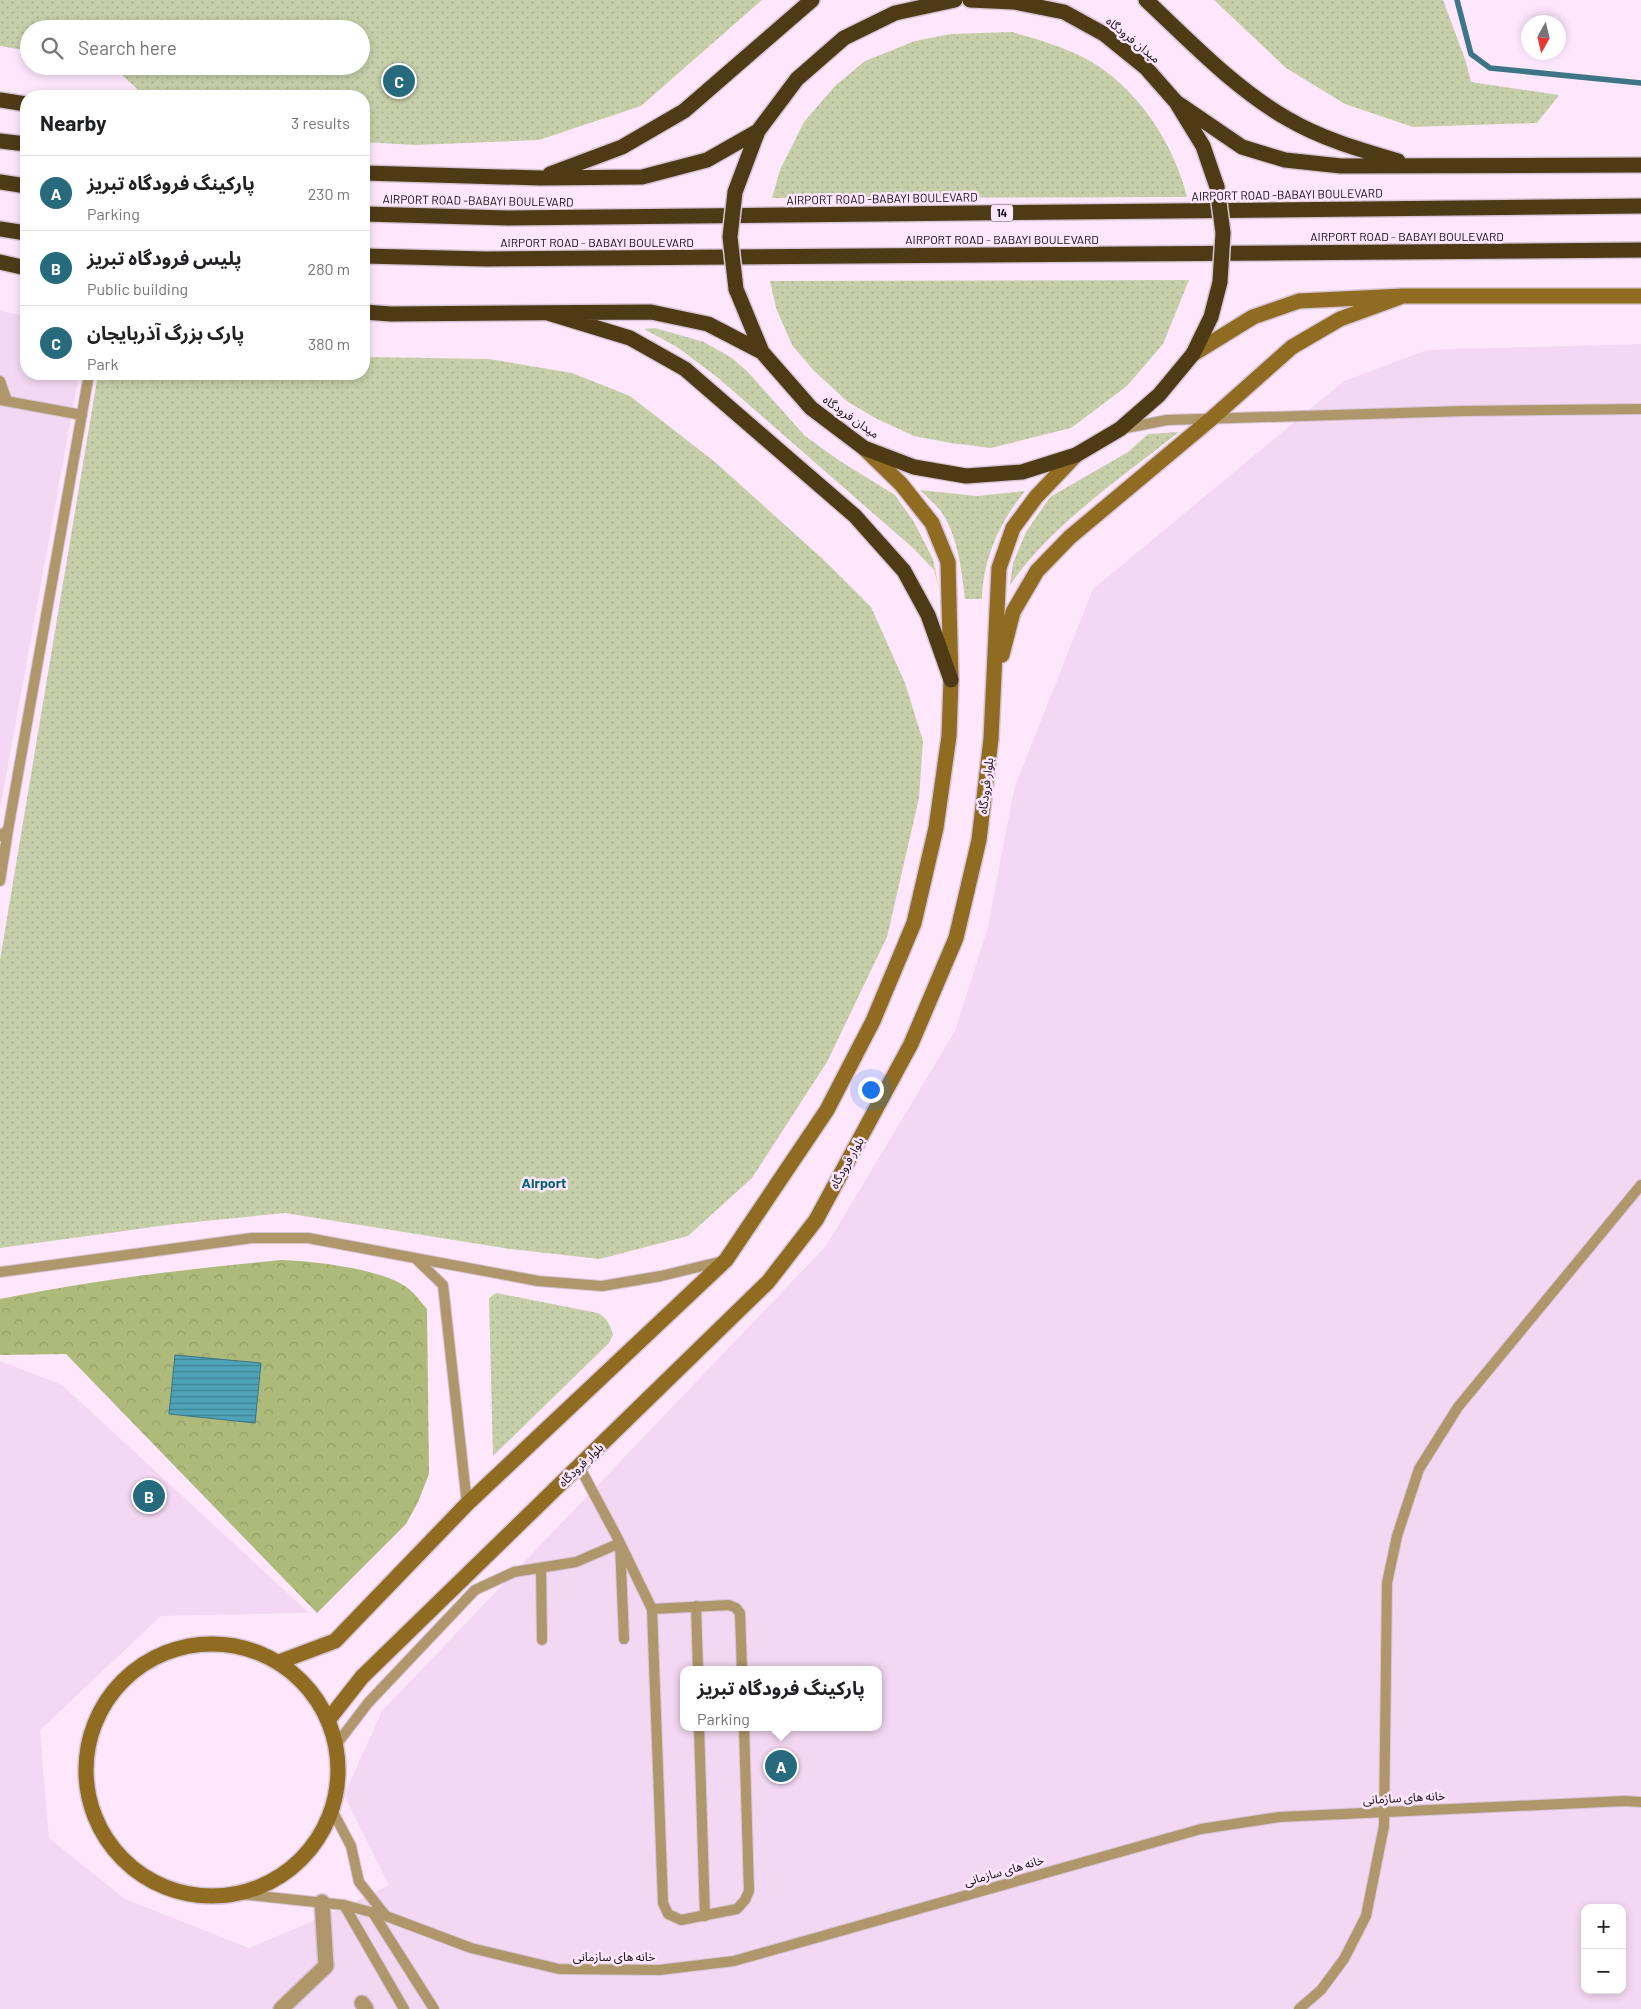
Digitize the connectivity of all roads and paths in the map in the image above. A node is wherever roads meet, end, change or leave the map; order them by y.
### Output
1 (812, 0) edge
2 (907, 0) edge
3 (955, 0) edge
4 (970, 0) edge
5 (1054, 0) edge
6 (1146, 0) edge
7 (1064, 12) junction
8 (895, 13) junction
9 (0, 100) edge
10 (1176, 102) junction
11 (20, 103) edge
12 (758, 131) junction
13 (0, 141) edge
14 (20, 143) edge
15 (1641, 165) edge
16 (1414, 166) junction
17 (370, 174) edge
18 (540, 178) junction
19 (0, 182) edge
20 (20, 185) edge
21 (1641, 206) edge
22 (370, 214) edge
23 (0, 229) edge
24 (20, 232) edge
25 (1641, 250) edge
26 (370, 256) edge
27 (0, 262) edge
28 (20, 267) edge
29 (1403, 296) junction
30 (1641, 296) edge
31 (370, 312) edge
32 (548, 313) junction
33 (762, 352) junction
34 (1193, 354) junction
35 (88, 380) edge
36 (0, 381) edge
37 (3, 401) edge
38 (1641, 409) edge
39 (82, 415) junction
40 (1211, 419) junction
41 (1120, 429) junction
42 (864, 448) junction
43 (1076, 455) junction
44 (950, 680) junction
45 (994, 686) junction
46 (4, 833) edge
47 (0, 881) edge
48 (1641, 1185) edge
49 (415, 1258) junction
50 (726, 1260) junction
51 (0, 1272) edge
52 (579, 1466) junction
53 (467, 1504) junction
54 (620, 1543) junction
55 (541, 1568) junction
56 (696, 1606) junction
57 (652, 1609) junction
58 (624, 1639) dead end
59 (542, 1640) dead end
60 (279, 1662) junction
61 (698, 1666) edge
62 (742, 1666) edge
63 (329, 1719) junction
64 (699, 1731) edge
65 (744, 1731) edge
66 (336, 1745) junction
67 (1641, 1802) edge
68 (332, 1810) junction
69 (1384, 1812) junction
70 (239, 1894) junction
71 (322, 1902) junction
72 (344, 1905) junction
73 (373, 1912) junction
74 (386, 1916) junction
75 (704, 1916) junction
76 (281, 2009) edge
77 (404, 2009) edge
78 (434, 2009) edge
79 (1299, 2009) edge

1 - 18 highway
2 - 8 highway
3 - 8 highway
4 - 7 highway, میدان فرودگاه
5 - 7 highway
6 - 16 highway
7 - 10 highway, میدان فرودگاه
8 - 12 highway
9 - 11 highway
10 - 16 highway
10 - 34 highway, میدان فرودگاه, bridge
12 - 18 highway
12 - 33 highway, میدان فرودگاه, bridge
13 - 14 highway
15 - 16 highway
17 - 18 highway
19 - 20 highway
21 - 22 highway, AIRPORT ROAD -BABAYI BOULEVARD / 14
23 - 24 highway
25 - 26 highway, AIRPORT ROAD - BABAYI BOULEVARD
27 - 28 highway
29 - 30 street
29 - 34 street
29 - 40 street
31 - 32 highway
32 - 33 highway
32 - 44 highway
33 - 42 highway, میدان فرودگاه
34 - 41 highway, میدان فرودگاه
35 - 39 lane
36 - 37 lane
37 - 39 lane
38 - 40 lane
39 - 46 lane
40 - 41 lane
40 - 45 street
41 - 43 highway, میدان فرودگاه
42 - 43 highway, میدان فرودگاه
42 - 44 street
43 - 45 street, بلوار فرودگاه
44 - 50 street
45 - 52 street, بلوار فرودگاه
46 - 47 lane
48 - 69 lane
49 - 50 lane
49 - 51 lane
49 - 53 lane
50 - 53 street
52 - 54 lane
52 - 63 street, بلوار فرودگاه
53 - 60 street
54 - 55 lane
54 - 57 lane
54 - 58 lane
55 - 59 lane
55 - 66 lane
56 - 57 lane
56 - 61 lane
56 - 62 lane
57 - 75 lane
60 - 63 street
60 - 70 street
63 - 66 street
64 - 75 lane
65 - 75 lane
66 - 68 street
67 - 69 lane, خانه های سازمانی
68 - 70 street
68 - 74 lane
69 - 74 lane, خانه های سازمانی
69 - 79 lane
70 - 71 lane, خانه های سازمانی
71 - 72 lane, خانه های سازمانی
71 - 76 street
72 - 73 lane, خانه های سازمانی
72 - 77 lane
73 - 74 lane, خانه های سازمانی
73 - 78 lane

